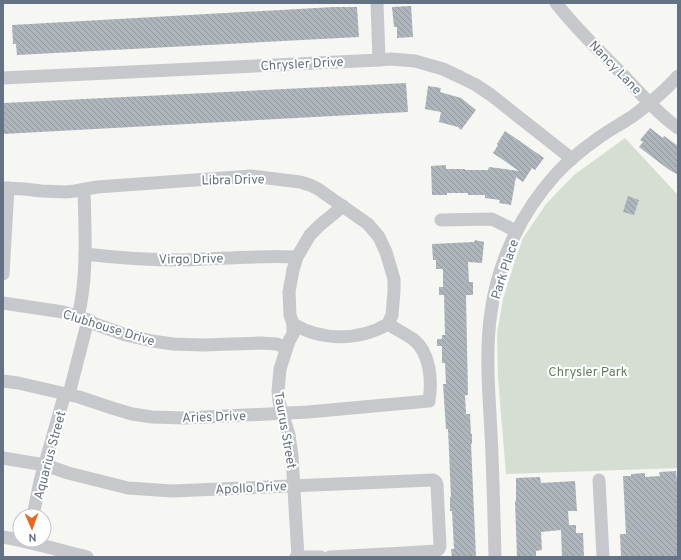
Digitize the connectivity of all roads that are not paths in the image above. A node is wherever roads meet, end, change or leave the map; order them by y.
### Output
1 (377, 3) edge
2 (556, 3) edge
3 (379, 60) junction
4 (678, 76) edge
5 (3, 78) edge
6 (650, 102) junction
7 (678, 128) edge
8 (572, 158) junction
9 (5, 188) edge
10 (84, 190) junction
11 (343, 206) junction
12 (441, 220) dead end
13 (516, 231) junction
14 (85, 254) junction
15 (297, 257) junction
16 (3, 274) edge
17 (3, 303) edge
18 (83, 318) junction
19 (293, 324) junction
20 (388, 324) junction
21 (286, 348) junction
22 (3, 381) edge
23 (67, 394) junction
24 (283, 414) junction
25 (3, 458) edge
26 (44, 465) junction
27 (599, 480) dead end
28 (294, 486) junction
29 (35, 508) edge
30 (50, 548) edge
31 (405, 555) edge
32 (87, 557) edge
33 (297, 557) edge
34 (321, 557) edge
35 (330, 557) edge
36 (495, 557) edge
37 (604, 557) edge

1 - 3 street
2 - 6 street, Nancy Lane
3 - 5 street, Chrysler Drive
3 - 8 street, Chrysler Drive
4 - 6 street, Park Place
6 - 7 street, Nancy Lane
6 - 8 street, Park Place
8 - 13 street, Park Place
9 - 10 street, Libra Drive
9 - 16 street
10 - 11 street, Libra Drive
10 - 14 street, Aquarius Street
11 - 15 street, Taurus Street
11 - 20 street, Libra Drive
12 - 13 street
13 - 36 street, Park Place
14 - 15 street, Virgo Drive
14 - 18 street, Aquarius Street
15 - 19 street, Taurus Street
17 - 18 street, Clubhouse Drive
18 - 21 street, Clubhouse Drive
18 - 23 street, Aquarius Street
19 - 20 street
19 - 21 street, Taurus Street
20 - 24 street, Aries Drive
21 - 24 street, Taurus Street
22 - 23 street, Aries Drive
23 - 24 street, Aries Drive
23 - 26 street, Aquarius Street
24 - 28 street, Taurus Street
25 - 26 street, Apollo Drive
26 - 28 street, Apollo Drive
26 - 29 street, Aquarius Street
27 - 37 street
28 - 31 street, Apollo Drive
28 - 33 street, Taurus Street
30 - 32 street
31 - 35 street
33 - 34 street

